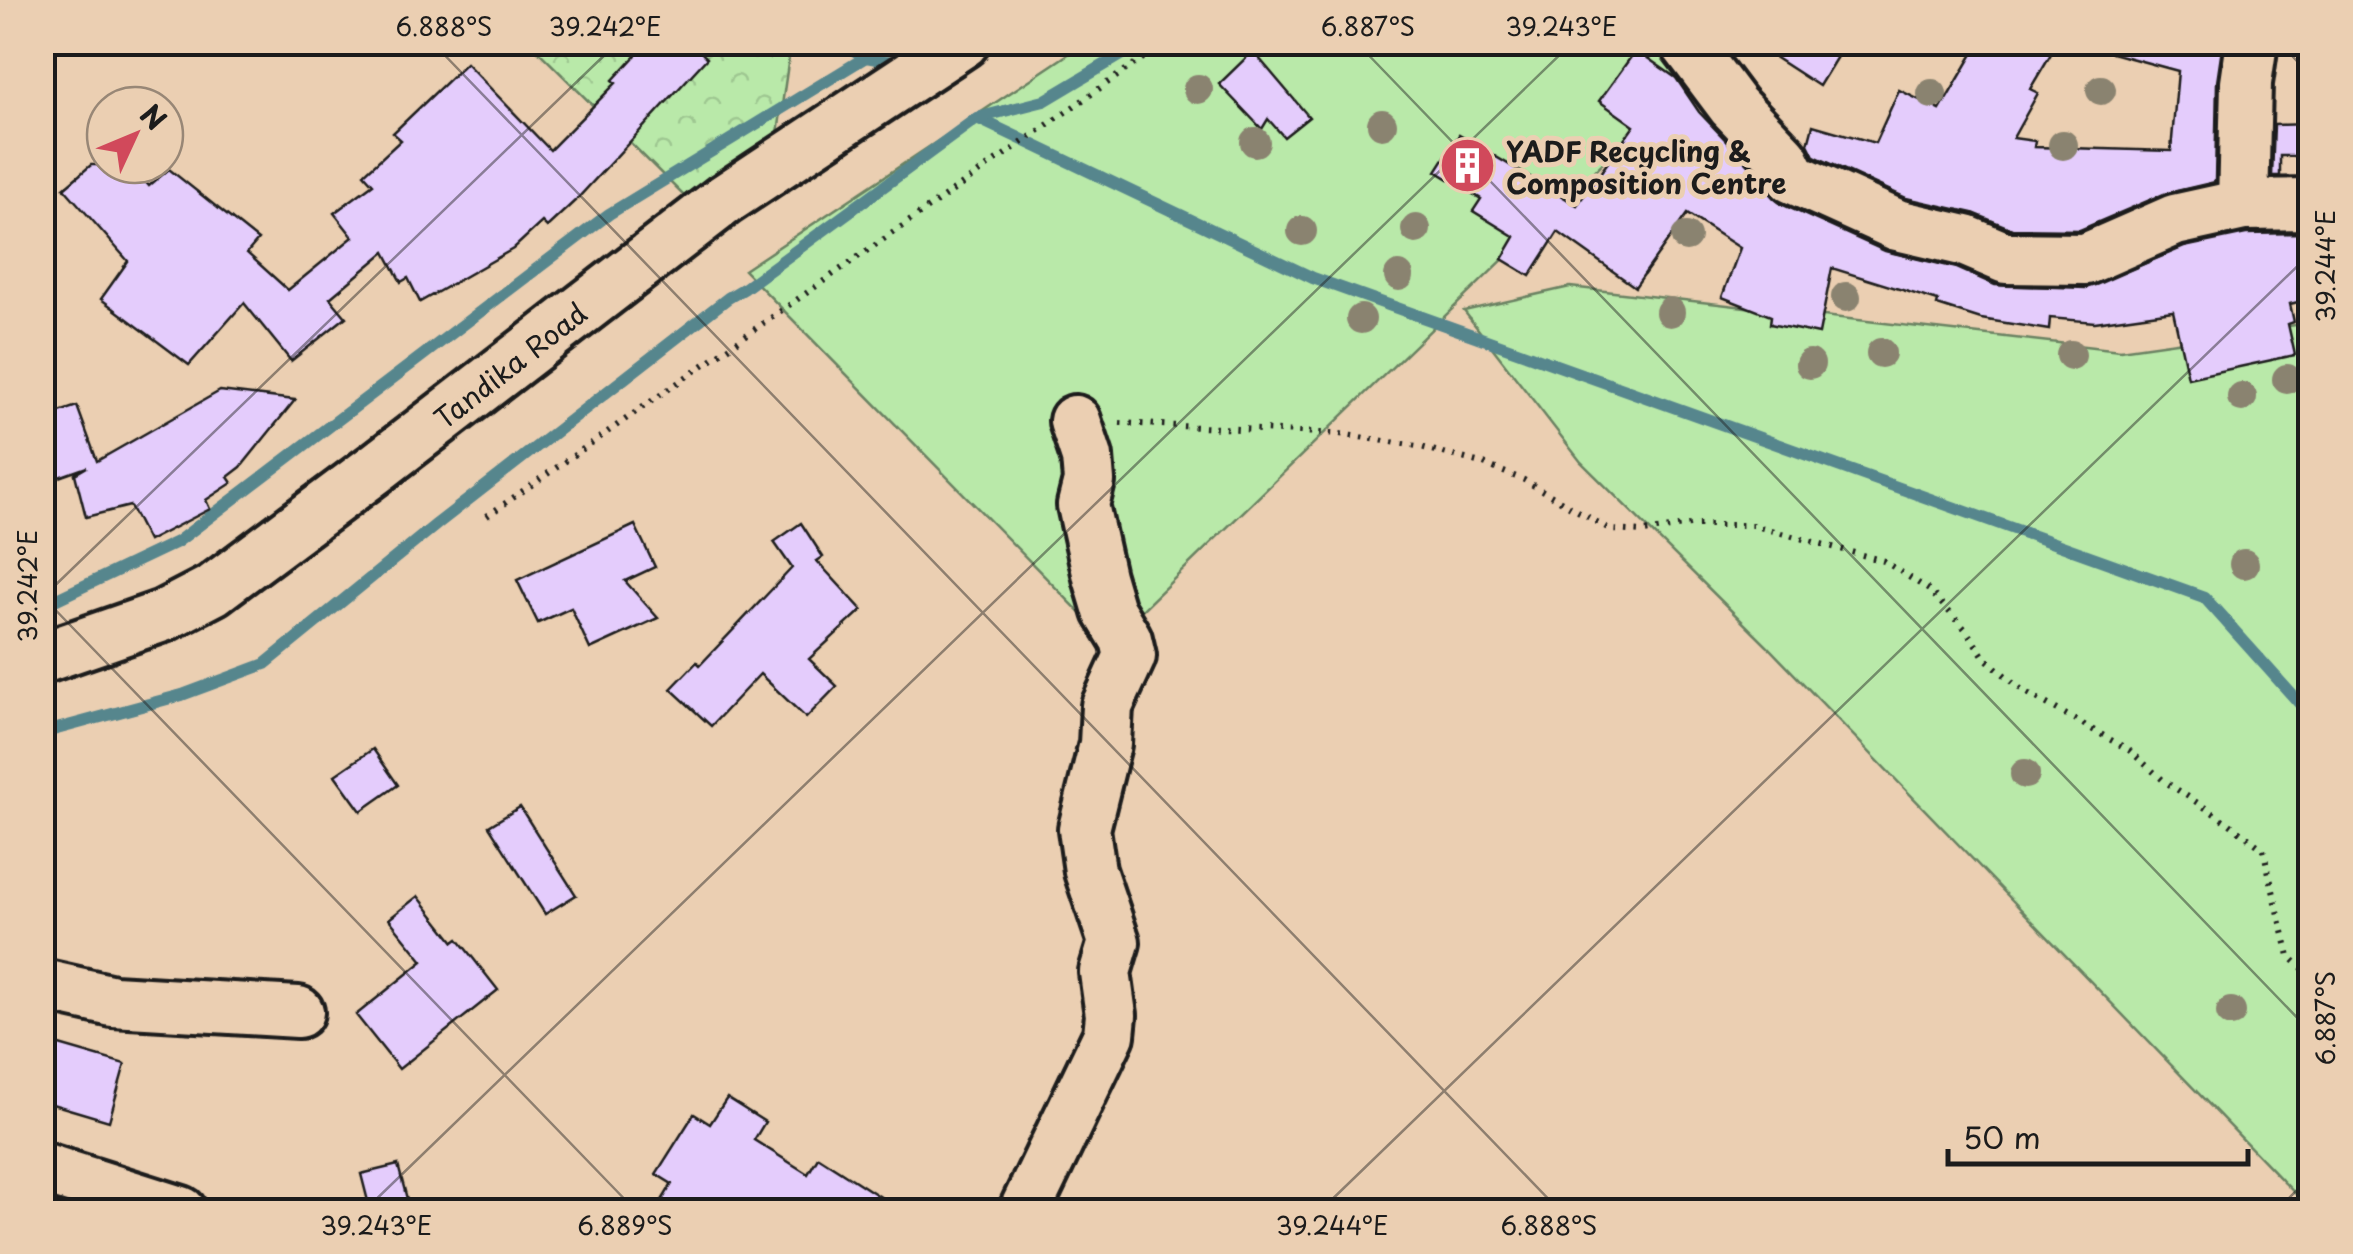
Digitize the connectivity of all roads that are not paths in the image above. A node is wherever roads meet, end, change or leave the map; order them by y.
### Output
1 (962, 42) edge
2 (1685, 42) edge
3 (2252, 42) edge
4 (2310, 204) edge
5 (2242, 205) junction
6 (1074, 421) road end
7 (42, 658) edge
8 (42, 984) edge
9 (298, 1012) dead end
10 (42, 1168) edge
11 (181, 1212) edge
12 (1024, 1212) edge

1 - 7 street, Tandika Road
2 - 5 street
3 - 5 street
4 - 5 street
6 - 12 street
8 - 9 street
10 - 11 street

